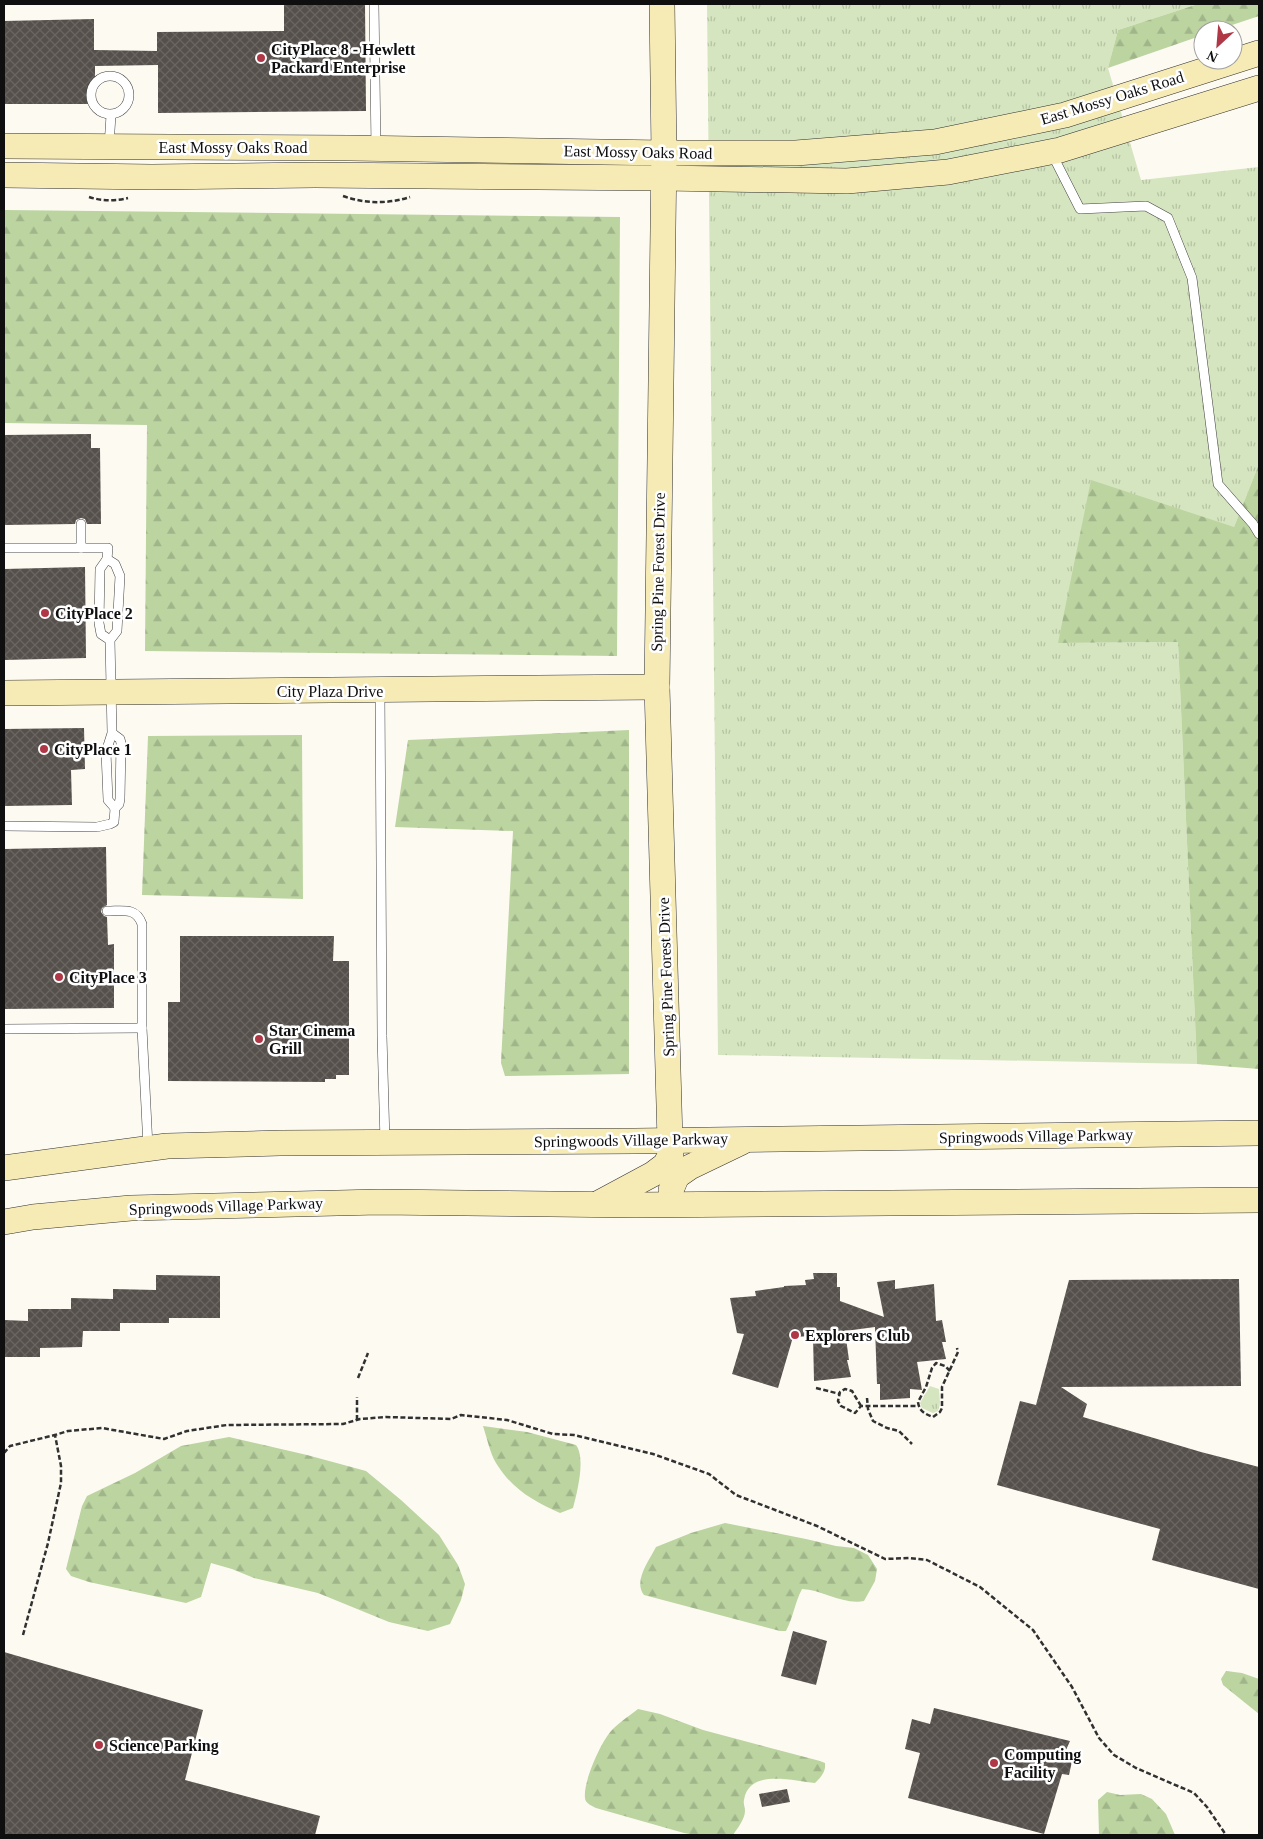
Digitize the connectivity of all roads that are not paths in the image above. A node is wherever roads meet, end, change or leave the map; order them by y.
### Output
1 (374, 4) edge
2 (662, 4) edge
3 (1259, 53) edge
4 (1259, 88) edge
5 (111, 115) junction
6 (1044, 120) junction
7 (4, 146) edge
8 (109, 146) junction
9 (376, 148) junction
10 (1050, 152) junction
11 (664, 153) junction
12 (4, 176) edge
13 (110, 176) junction
14 (377, 176) junction
15 (663, 178) junction
16 (81, 524) dead end
17 (1259, 534) edge
18 (4, 548) edge
19 (81, 548) junction
20 (107, 560) junction
21 (110, 640) junction
22 (657, 687) junction
23 (380, 690) junction
24 (111, 692) junction
25 (4, 693) edge
26 (112, 733) junction
27 (115, 808) junction
28 (4, 826) edge
29 (107, 911) dead end
30 (142, 1028) junction
31 (4, 1029) edge
32 (1259, 1133) edge
33 (749, 1139) junction
34 (385, 1142) junction
35 (671, 1147) junction
36 (148, 1148) junction
37 (4, 1168) edge
38 (671, 1190) dead end
39 (1259, 1200) edge
40 (597, 1204) junction
41 (4, 1222) edge

1 - 9 lane
2 - 11 street, Spring Pine Forest Drive
3 - 6 street, East Mossy Oaks Road
4 - 10 street, East Mossy Oaks Road
5 - 5 lane
5 - 8 lane
6 - 10 street
6 - 11 street, East Mossy Oaks Road
7 - 8 street, East Mossy Oaks Road
8 - 9 street, East Mossy Oaks Road
8 - 13 street
9 - 11 street, East Mossy Oaks Road
9 - 14 street
10 - 15 street, East Mossy Oaks Road
10 - 17 lane
11 - 15 street, Spring Pine Forest Drive
12 - 13 street, East Mossy Oaks Road
13 - 14 street, East Mossy Oaks Road
14 - 15 street, East Mossy Oaks Road
15 - 22 street, Spring Pine Forest Drive
16 - 19 lane
18 - 19 lane
19 - 20 lane
20 - 21 lane
20 - 21 lane
21 - 24 lane
22 - 23 street, City Plaza Drive
22 - 35 street, Spring Pine Forest Drive
23 - 24 street, City Plaza Drive
23 - 34 lane
24 - 25 street, City Plaza Drive
24 - 26 lane
26 - 27 lane
26 - 27 lane
27 - 28 lane
29 - 30 lane
30 - 31 lane
30 - 36 lane
32 - 33 street, Springwoods Village Parkway
33 - 35 street, Springwoods Village Parkway
33 - 38 street
34 - 35 street, Springwoods Village Parkway
34 - 36 street, Springwoods Village Parkway
35 - 40 street
36 - 37 street, Springwoods Village Parkway
39 - 40 street, Springwoods Village Parkway
40 - 41 street, Springwoods Village Parkway

